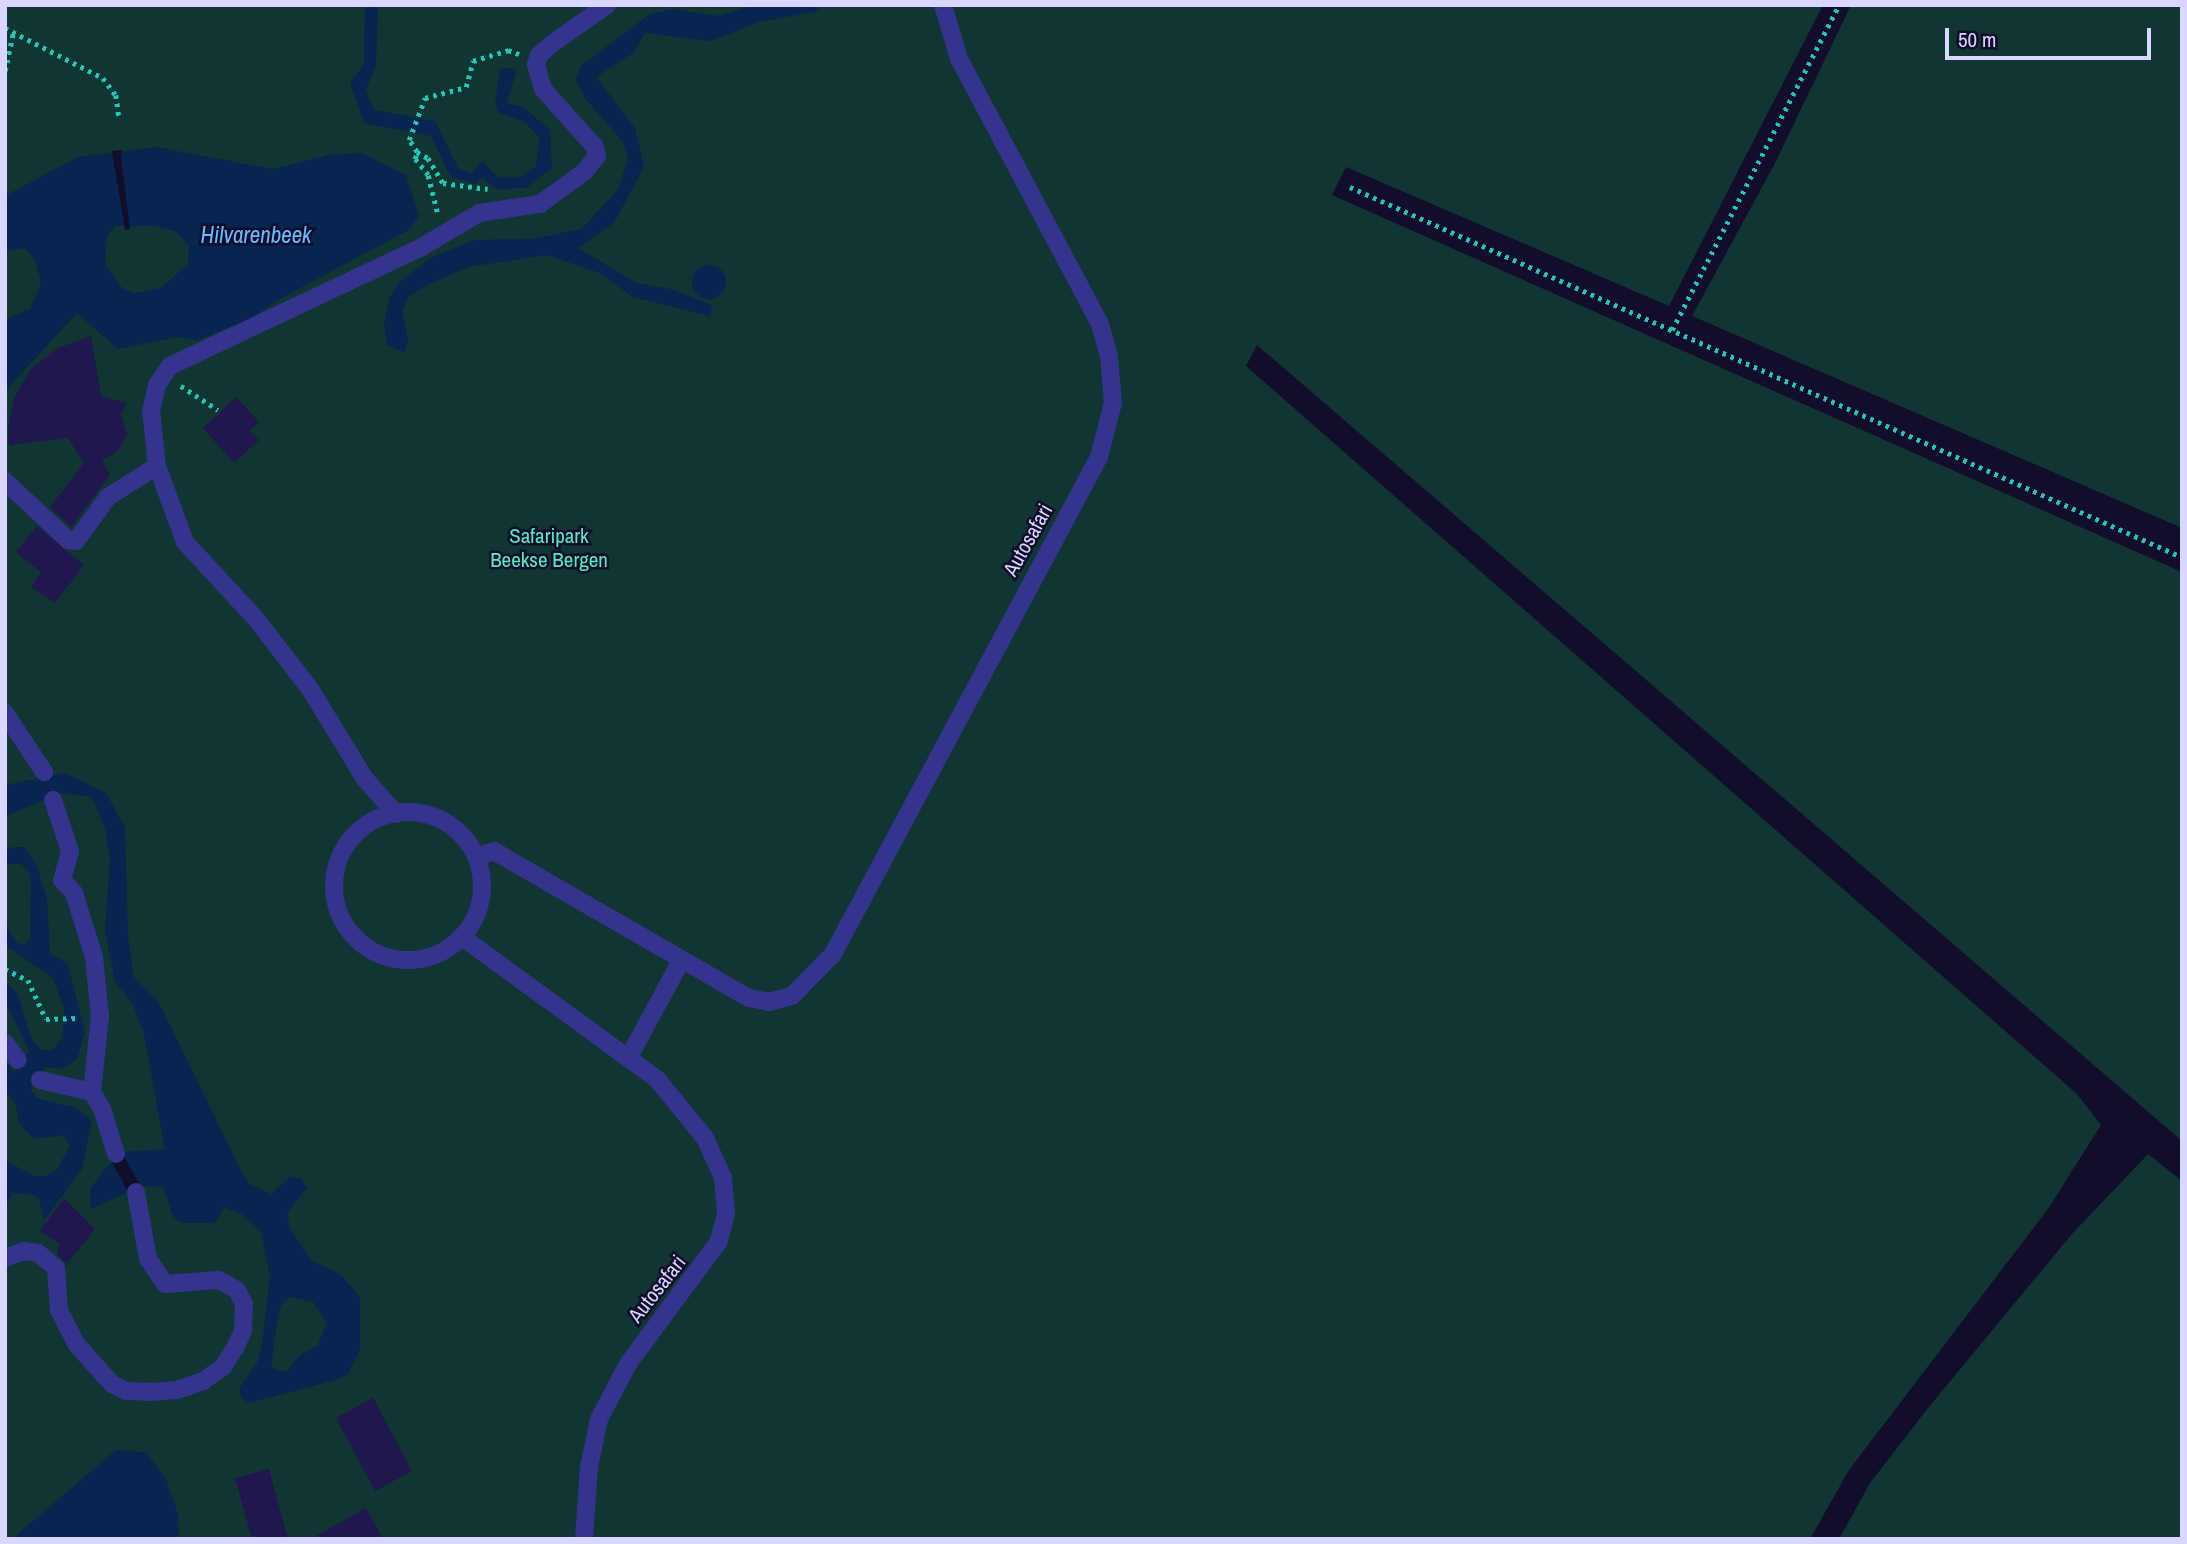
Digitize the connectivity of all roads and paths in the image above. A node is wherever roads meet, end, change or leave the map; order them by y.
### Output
1 (607, 5) edge
2 (943, 5) edge
3 (1839, 5) edge
4 (5, 28) edge
5 (13, 32) junction
6 (521, 55) dead end
7 (5, 71) edge
8 (119, 116) dead end
9 (417, 152) junction
10 (1350, 187) dead end
11 (493, 193) dead end
12 (429, 242) junction
13 (1672, 330) junction
14 (162, 372) junction
15 (218, 410) dead end
16 (157, 466) junction
17 (5, 481) edge
18 (2182, 557) edge
19 (5, 713) edge
20 (44, 772) dead end
21 (53, 800) dead end
22 (396, 814) junction
23 (476, 857) junction
24 (462, 937) junction
25 (681, 961) junction
26 (5, 969) edge
27 (61, 1019) dead end
28 (5, 1043) edge
29 (629, 1057) junction
30 (19, 1060) dead end
31 (40, 1080) dead end
32 (92, 1092) junction
33 (116, 1154) dead end
34 (136, 1192) dead end
35 (5, 1258) edge
36 (584, 1539) edge

1 - 12 street
2 - 25 street, Autosafari
3 - 13 path
4 - 5 path
5 - 7 path
5 - 8 path
6 - 9 path
9 - 11 path
9 - 12 path
10 - 13 path
12 - 14 street
13 - 18 path
14 - 15 path
14 - 16 street
16 - 17 street
16 - 22 street
19 - 20 street
21 - 32 street
22 - 23 street
22 - 24 street
23 - 24 street
23 - 25 street, Autosafari
24 - 29 street, Autosafari
25 - 29 street
26 - 27 path
28 - 30 street
29 - 36 street, Autosafari
31 - 32 street
32 - 33 street
34 - 35 street

